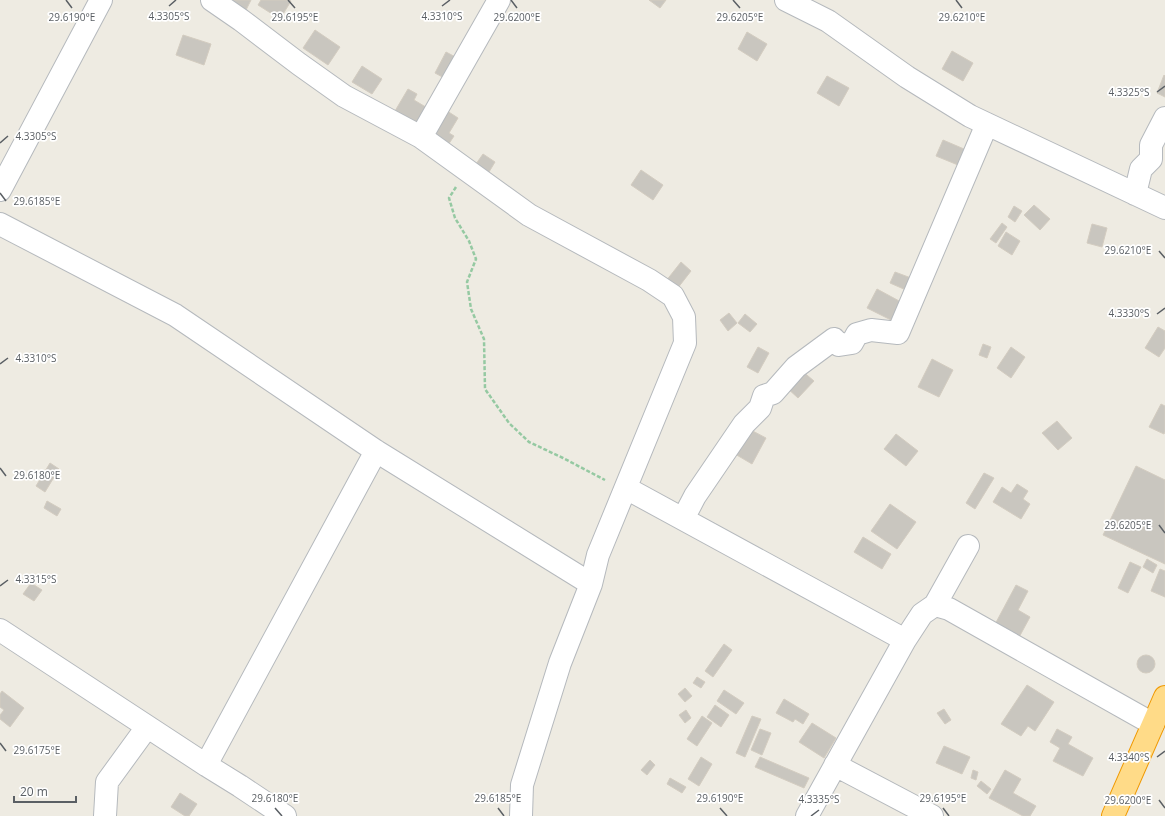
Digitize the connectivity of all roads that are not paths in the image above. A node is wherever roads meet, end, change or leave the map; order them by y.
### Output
1 (101, 0) edge
2 (212, 0) edge
3 (786, 0) edge
4 (495, 1) edge
5 (1165, 118) edge
6 (987, 124) junction
7 (421, 137) junction
8 (0, 190) edge
9 (1135, 194) junction
10 (1165, 208) edge
11 (0, 224) edge
12 (376, 451) junction
13 (626, 488) junction
14 (683, 519) junction
15 (968, 546) dead end
16 (591, 584) junction
17 (935, 605) junction
18 (0, 630) edge
19 (905, 640) junction
20 (1165, 697) edge
21 (1153, 724) junction
22 (147, 727) junction
23 (206, 765) junction
24 (835, 765) junction
25 (104, 816) edge
26 (285, 816) edge
27 (520, 816) edge
28 (807, 816) edge
29 (932, 816) edge
30 (1113, 816) edge

1 - 8 street
2 - 7 street
3 - 6 street
4 - 7 street
5 - 9 street
6 - 9 street
6 - 14 street
7 - 13 street
9 - 10 street
11 - 12 street
12 - 16 street
12 - 23 street
13 - 14 street
13 - 16 street
14 - 19 street
15 - 17 street
16 - 27 street
17 - 19 street
17 - 21 street
18 - 22 street
19 - 24 street
20 - 21 highway
21 - 30 highway
22 - 23 street
22 - 25 street
23 - 26 street
24 - 28 street
24 - 29 street

